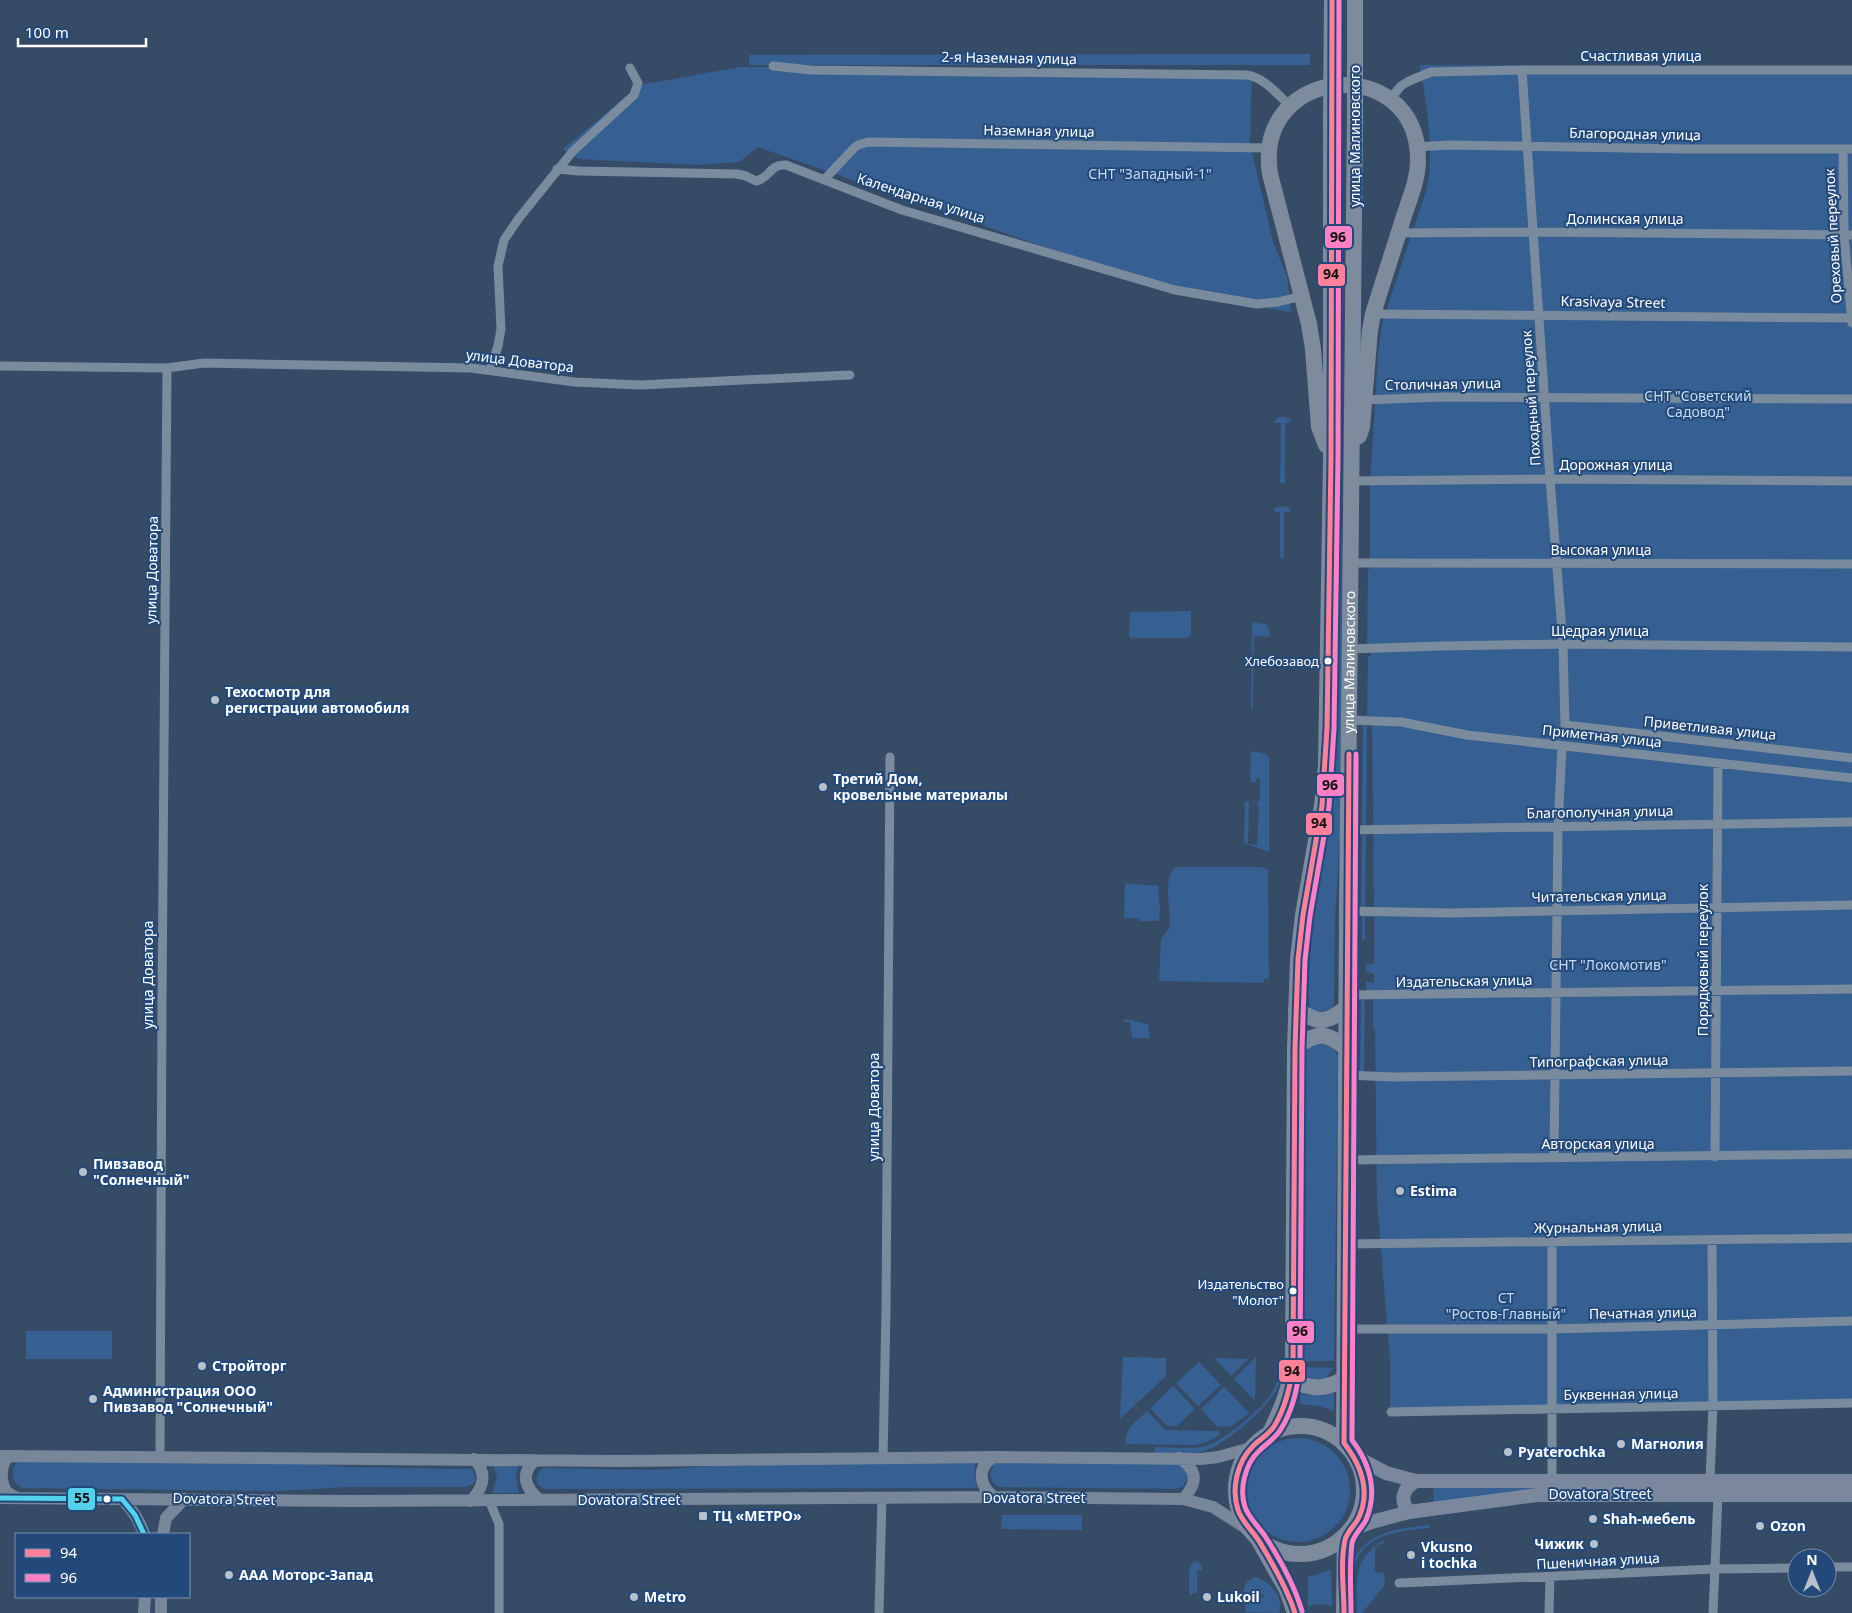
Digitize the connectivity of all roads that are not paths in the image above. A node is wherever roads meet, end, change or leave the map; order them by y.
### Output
1 (1332, 0) edge
2 (1355, 0) edge
3 (773, 66) dead end
4 (630, 68) dead end
5 (1522, 70) junction
6 (1852, 70) edge
7 (1390, 99) junction
8 (1290, 106) junction
9 (1528, 146) junction
10 (1417, 147) junction
11 (1269, 148) junction
12 (1847, 149) edge
13 (557, 169) junction
14 (824, 180) junction
15 (1533, 232) junction
16 (1399, 233) junction
17 (1848, 235) edge
18 (1302, 296) junction
19 (1373, 314) junction
20 (1540, 315) junction
21 (1852, 318) edge
22 (1852, 323) edge
23 (0, 366) edge
24 (167, 368) junction
25 (490, 370) junction
26 (850, 375) dead end
27 (1544, 397) junction
28 (1852, 399) edge
29 (1364, 400) junction
30 (1351, 457) junction
31 (1331, 458) junction
32 (1550, 479) junction
33 (1852, 480) edge
34 (1351, 481) junction
35 (1350, 563) junction
36 (1556, 563) junction
37 (1852, 564) edge
38 (1563, 644) junction
39 (1852, 648) edge
40 (1349, 649) junction
41 (1349, 720) junction
42 (1565, 725) joint
43 (1562, 746) junction
44 (890, 756) dead end
45 (1852, 758) edge
46 (1718, 763) junction
47 (1852, 778) edge
48 (1852, 822) edge
49 (1717, 824) junction
50 (1558, 827) junction
51 (1348, 830) junction
52 (1852, 905) edge
53 (1717, 908) junction
54 (1558, 910) junction
55 (1346, 911) junction
56 (1852, 989) edge
57 (1716, 991) junction
58 (1556, 994) junction
59 (1346, 1002) junction
60 (1296, 1009) junction
61 (1295, 1048) junction
62 (1346, 1048) junction
63 (1852, 1071) edge
64 (1716, 1072) junction
65 (1346, 1075) junction
66 (1554, 1075) junction
67 (1852, 1154) edge
68 (1715, 1157) junction
69 (1554, 1158) junction
70 (1345, 1160) junction
71 (1852, 1238) edge
72 (1712, 1240) junction
73 (1552, 1242) junction
74 (1345, 1244) junction
75 (1852, 1320) edge
76 (1712, 1326) junction
77 (1551, 1329) junction
78 (1345, 1330) junction
79 (1345, 1379) junction
80 (1291, 1380) junction
81 (1852, 1403) edge
82 (1713, 1405) junction
83 (1552, 1409) junction
84 (1391, 1412) dead end
85 (1270, 1433) junction
86 (1344, 1442) junction
87 (1251, 1448) junction
88 (5, 1456) edge
89 (994, 1457) junction
90 (1356, 1457) junction
91 (160, 1458) junction
92 (883, 1458) junction
93 (1179, 1458) junction
94 (474, 1459) junction
95 (535, 1460) junction
96 (1552, 1480) junction
97 (1710, 1480) junction
98 (1416, 1481) junction
99 (1852, 1481) edge
100 (1718, 1494) junction
101 (1852, 1495) edge
102 (882, 1497) junction
103 (994, 1497) junction
104 (0, 1498) edge
105 (17, 1498) junction
106 (184, 1498) junction
107 (122, 1499) junction
108 (1183, 1499) junction
109 (472, 1500) junction
110 (489, 1500) junction
111 (539, 1500) junction
112 (1410, 1512) junction
113 (144, 1533) edge
114 (163, 1533) edge
115 (1348, 1533) junction
116 (1253, 1534) junction
117 (1852, 1566) edge
118 (1837, 1567) edge
119 (1787, 1568) edge
120 (1714, 1569) junction
121 (1550, 1577) junction
122 (1399, 1583) dead end
123 (144, 1598) edge
124 (161, 1598) edge
125 (144, 1613) edge
126 (161, 1613) edge
127 (499, 1613) edge
128 (879, 1613) edge
129 (1295, 1613) edge
130 (1344, 1613) edge
131 (1549, 1613) edge
132 (1713, 1613) edge

1 - 31 highway, улица Малиновского, bridge
2 - 30 highway, улица Малиновского, bridge
3 - 8 street, 2-я Наземная улица
4 - 13 street
5 - 6 street, Счастливая улица
5 - 7 street, Счастливая улица
5 - 9 street, Походный переулок
7 - 8 highway
7 - 10 highway
8 - 11 highway
9 - 10 street, Благородная улица
9 - 12 street, Благородная улица
9 - 15 street, Походный переулок
10 - 16 highway
11 - 14 street, Наземная улица
11 - 18 highway
12 - 17 street, Ореховый переулок
13 - 14 street, Календарная улица
13 - 25 street
14 - 18 street, Календарная улица
15 - 16 street, Долинская улица
15 - 17 street, Долинская улица
15 - 20 street, Походный переулок
16 - 19 highway
17 - 21 street, Ореховый переулок
18 - 31 highway
19 - 20 street, Krasivaya Street
19 - 29 highway
20 - 21 street, Krasivaya Street
20 - 27 street, Походный переулок
21 - 22 street, Ореховый переулок
23 - 24 street
24 - 25 street, улица Доватора
24 - 91 street, улица Доватора
25 - 26 street, улица Доватора
27 - 28 street, Столичная улица
27 - 29 street, Столичная улица
27 - 32 street, Походный переулок
29 - 30 highway
30 - 34 highway, улица Малиновского
31 - 60 highway, улица Малиновского
32 - 33 street, Дорожная улица
32 - 34 street, Дорожная улица
32 - 36 street, Походный переулок
34 - 35 highway, улица Малиновского
35 - 36 street, Высокая улица
35 - 40 highway, улица Малиновского
36 - 37 street, Высокая улица
36 - 38 street, Походный переулок
38 - 39 street, Щедрая улица
38 - 40 street, Щедрая улица
38 - 42 street, Походный переулок
40 - 41 highway, улица Малиновского
41 - 43 street, Приметная улица
41 - 51 highway, улица Малиновского
42 - 45 street, Приветливая улица
43 - 46 street, Приметная улица
43 - 50 street
44 - 92 street, улица Доватора
46 - 47 street, Приметная улица
46 - 49 street, Порядковый переулок
48 - 49 street, Благополучная улица
49 - 50 street, Благополучная улица
49 - 53 street, Порядковый переулок
50 - 51 street, Благополучная улица
50 - 54 street
51 - 55 highway, улица Малиновского
52 - 53 street, Читательская улица
53 - 54 street, Читательская улица
53 - 57 street, Порядковый переулок
54 - 55 street, Читательская улица
54 - 58 street
55 - 59 highway, улица Малиновского
56 - 57 street, Издательская улица
57 - 58 street, Издательская улица
57 - 64 street, Порядковый переулок
58 - 59 street, Издательская улица
58 - 66 street
59 - 60 highway
59 - 62 highway, улица Малиновского
60 - 61 highway, улица Малиновского
61 - 62 highway
61 - 80 highway, улица Малиновского
62 - 65 highway, улица Малиновского
63 - 64 street, Типографская улица
64 - 66 street, Типографская улица
64 - 68 street, Порядковый переулок
65 - 66 street, Типографская улица
65 - 70 highway, улица Малиновского
66 - 69 street
67 - 68 street, Авторская улица
68 - 69 street, Авторская улица
69 - 70 street, Авторская улица
70 - 74 highway, улица Малиновского
71 - 72 street, Журнальная улица
72 - 73 street, Журнальная улица
72 - 76 street
73 - 74 street, Журнальная улица
73 - 77 street
74 - 78 highway, улица Малиновского
75 - 76 street, Печатная улица
76 - 77 street, Печатная улица
76 - 82 street
77 - 78 street, Печатная улица
77 - 83 street
78 - 79 highway, улица Малиновского
79 - 80 highway
79 - 86 highway, улица Малиновского
80 - 85 highway, улица Малиновского
81 - 82 street, Буквенная улица
82 - 83 street, Буквенная улица
82 - 97 street
83 - 84 street, Буквенная улица
83 - 96 street
85 - 86 highway
85 - 87 highway
86 - 90 highway
87 - 93 street
87 - 116 highway
88 - 91 street
88 - 105 street
89 - 92 street
89 - 93 street
89 - 103 street
90 - 98 main road, Dovatora Street
90 - 115 highway
91 - 94 street
92 - 95 street
93 - 108 street
94 - 95 street
94 - 109 street
95 - 111 street
96 - 97 main road, Dovatora Street
96 - 98 main road, Dovatora Street
97 - 99 main road, Dovatora Street
98 - 112 main road
100 - 101 main road, Dovatora Street
100 - 112 main road, Dovatora Street
100 - 120 street
102 - 103 street, Dovatora Street
102 - 111 street, Dovatora Street
102 - 128 street
103 - 108 street, Dovatora Street
104 - 105 street, Dovatora Street
105 - 107 street, Dovatora Street
106 - 107 street, Dovatora Street
106 - 109 street, Dovatora Street
106 - 114 street
107 - 113 street
108 - 116 street, Dovatora Street
109 - 110 street, Dovatora Street
110 - 111 street, Dovatora Street
110 - 127 street
112 - 115 main road, Dovatora Street
115 - 116 highway
115 - 130 highway
116 - 129 highway
117 - 118 street
119 - 120 street, Пшеничная улица
120 - 121 street, Пшеничная улица
120 - 132 street
121 - 122 street, Пшеничная улица
121 - 131 street
123 - 125 street
124 - 126 street

